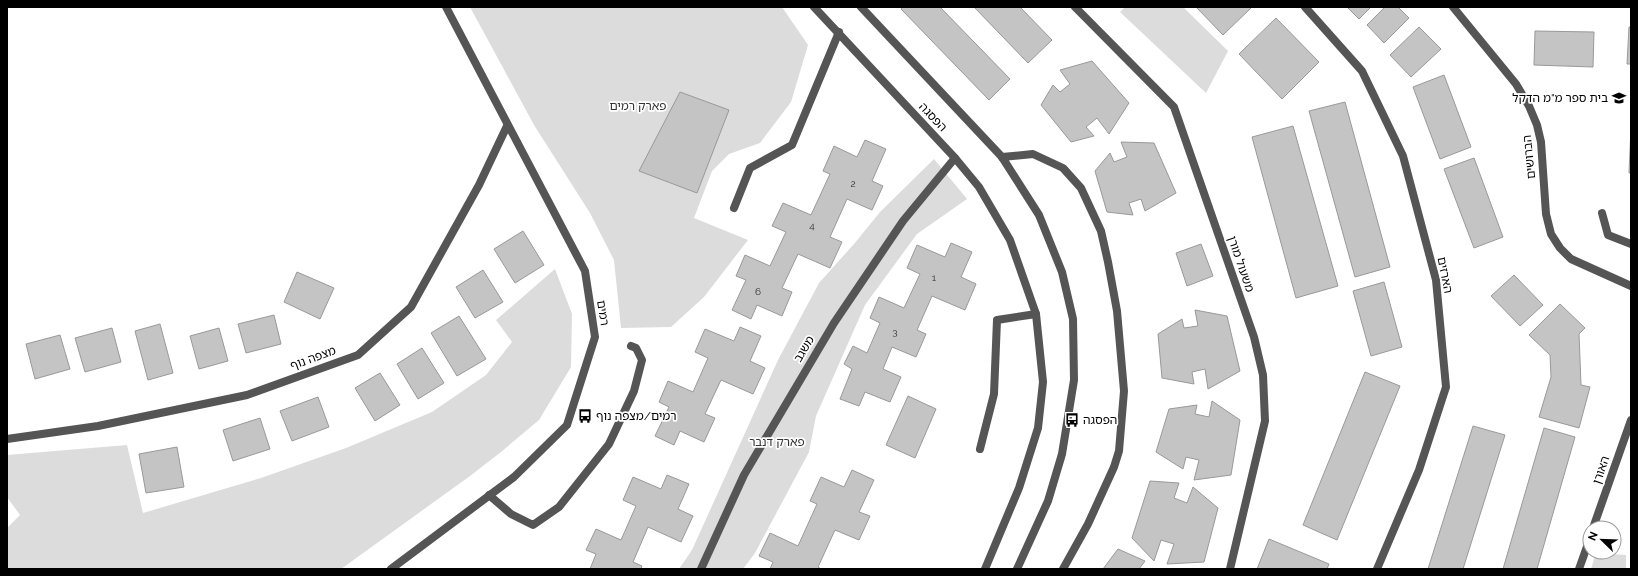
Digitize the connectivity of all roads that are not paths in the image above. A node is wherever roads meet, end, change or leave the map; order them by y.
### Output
1 (446, 7) edge
2 (814, 7) edge
3 (861, 7) edge
4 (1075, 7) edge
5 (1304, 7) edge
6 (1452, 7) edge
7 (838, 32) junction
8 (507, 126) junction
9 (1002, 157) junction
10 (955, 158) junction
11 (734, 208) dead end
12 (1602, 213) dead end
13 (1631, 244) edge
14 (1631, 286) edge
15 (1036, 314) junction
16 (631, 346) dead end
17 (1631, 420) edge
18 (7, 438) edge
19 (1622, 447) junction
20 (980, 449) dead end
21 (1631, 450) edge
22 (489, 495) junction
23 (1596, 520) edge
24 (391, 569) edge
25 (701, 569) edge
26 (984, 569) edge
27 (1017, 569) edge
28 (1063, 569) edge
29 (1230, 569) edge
30 (1377, 569) edge

1 - 8 street, רמים
2 - 7 street, הפסגה
3 - 9 street, הפסגה
4 - 29 street, משעול מורן
5 - 30 street, הארזים
6 - 14 street, הברושים
7 - 10 street, הפסגה
7 - 11 street
8 - 18 street, מצפה נוף
8 - 22 street, רמים
9 - 27 street, הפסגה
9 - 28 street
10 - 15 street, הפסגה
10 - 25 street, משגב
12 - 13 street
15 - 20 street
15 - 26 street, הפסגה
16 - 22 street
17 - 19 street, האורן
19 - 21 street
19 - 23 street, האורן
22 - 24 street, רמים

